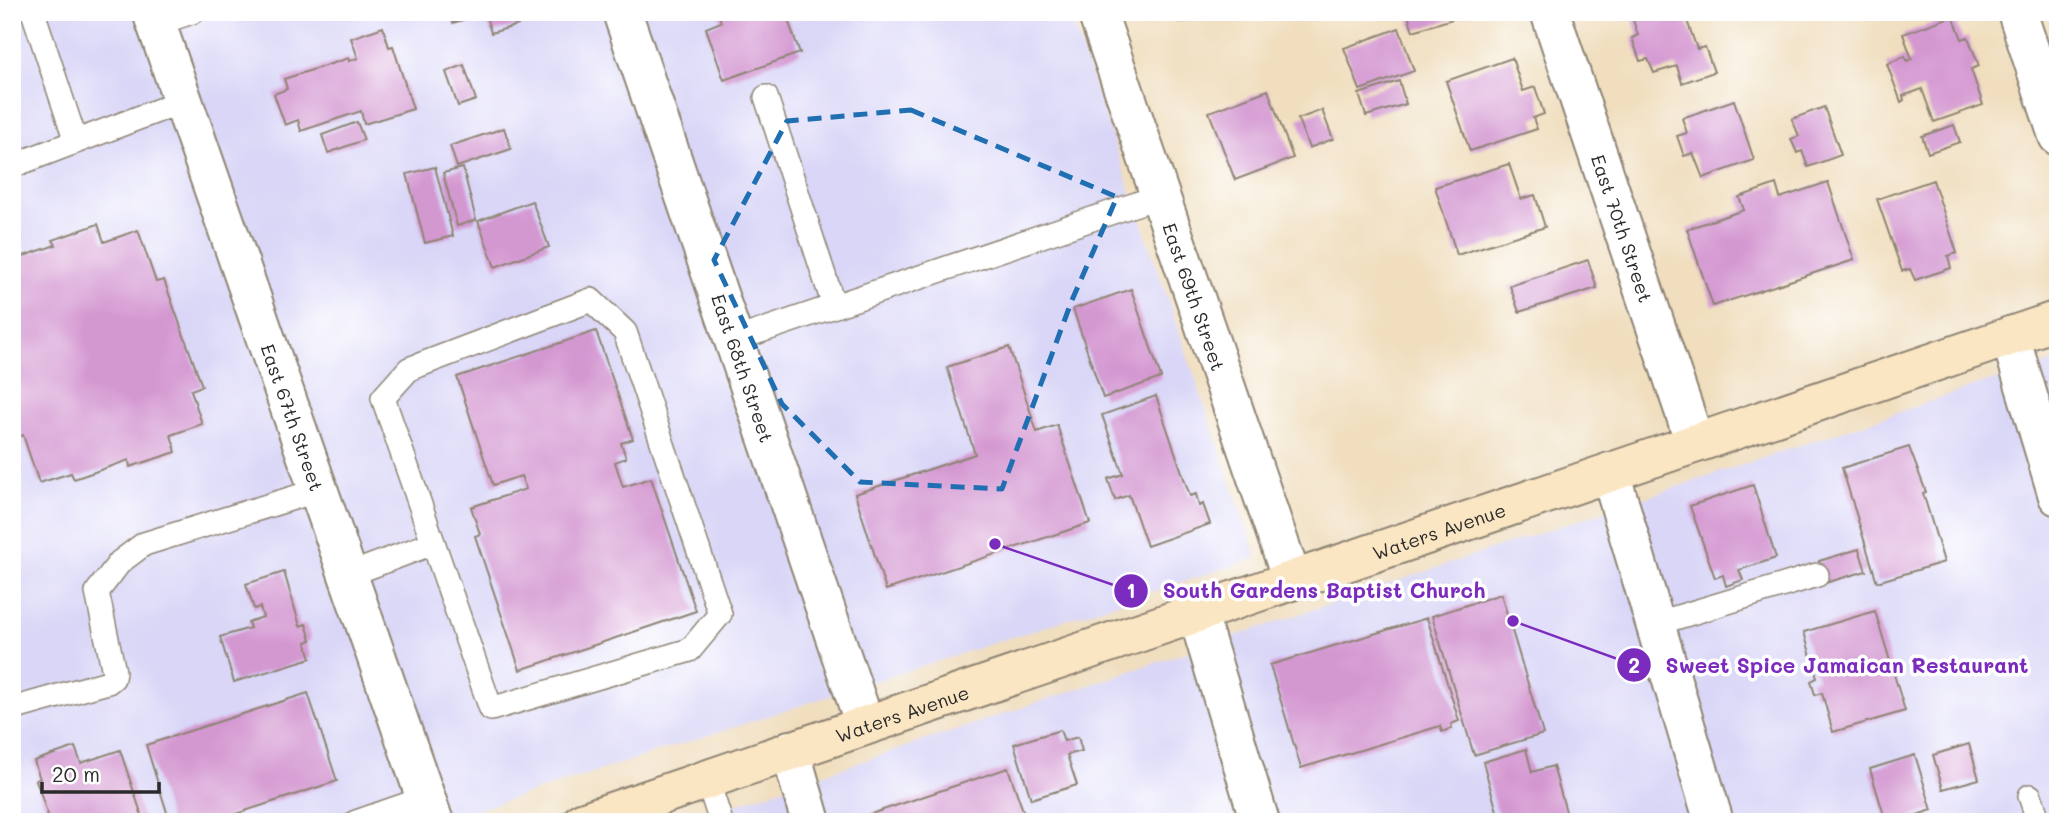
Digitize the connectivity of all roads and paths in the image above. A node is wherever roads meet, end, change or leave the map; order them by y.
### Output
1 (33, 12) edge
2 (192, 12) edge
3 (622, 12) edge
4 (1097, 12) edge
5 (1550, 12) edge
6 (2017, 12) edge
7 (154, 18) edge
8 (766, 97) dead end
9 (183, 101) junction
10 (2058, 136) edge
11 (76, 142) junction
12 (12, 166) edge
13 (1160, 196) junction
14 (834, 306) junction
15 (2058, 320) edge
16 (2010, 336) junction
17 (734, 340) junction
18 (1695, 443) junction
19 (1610, 472) junction
20 (2056, 484) edge
21 (319, 490) junction
22 (433, 543) junction
23 (348, 575) junction
24 (1817, 575) dead end
25 (1292, 580) junction
26 (1197, 612) junction
27 (1655, 624) junction
28 (12, 709) edge
29 (865, 725) junction
30 (790, 750) junction
31 (707, 779) junction
32 (2030, 796) dead end
33 (430, 810) edge
34 (603, 819) edge
35 (356, 822) edge
36 (721, 822) edge
37 (811, 822) edge
38 (1260, 822) edge
39 (1714, 822) edge
40 (2039, 822) edge

1 - 11 lane
2 - 7 lane
3 - 17 street, East 68th Street
4 - 13 street, East 69th Street
5 - 18 street, East 70th Street
6 - 10 street
7 - 9 street, East 67th Street
8 - 14 lane
9 - 11 lane
9 - 21 street, East 67th Street
11 - 12 lane
13 - 14 lane
13 - 25 street, East 69th Street
14 - 17 lane
15 - 16 main road, Waters Avenue
16 - 18 main road, Waters Avenue
16 - 20 street
17 - 29 street, East 68th Street
18 - 19 main road, Waters Avenue
19 - 25 main road, Waters Avenue
19 - 27 street
21 - 23 street, East 67th Street
21 - 28 lane
22 - 22 lane
22 - 23 lane
23 - 33 street, East 67th Street
24 - 27 lane
25 - 26 main road, Waters Avenue
26 - 29 main road, Waters Avenue
26 - 38 street
27 - 39 street
29 - 30 main road, Waters Avenue
30 - 31 main road, Waters Avenue
30 - 37 street
31 - 34 main road, Waters Avenue
31 - 36 lane
32 - 40 lane
33 - 35 lane

